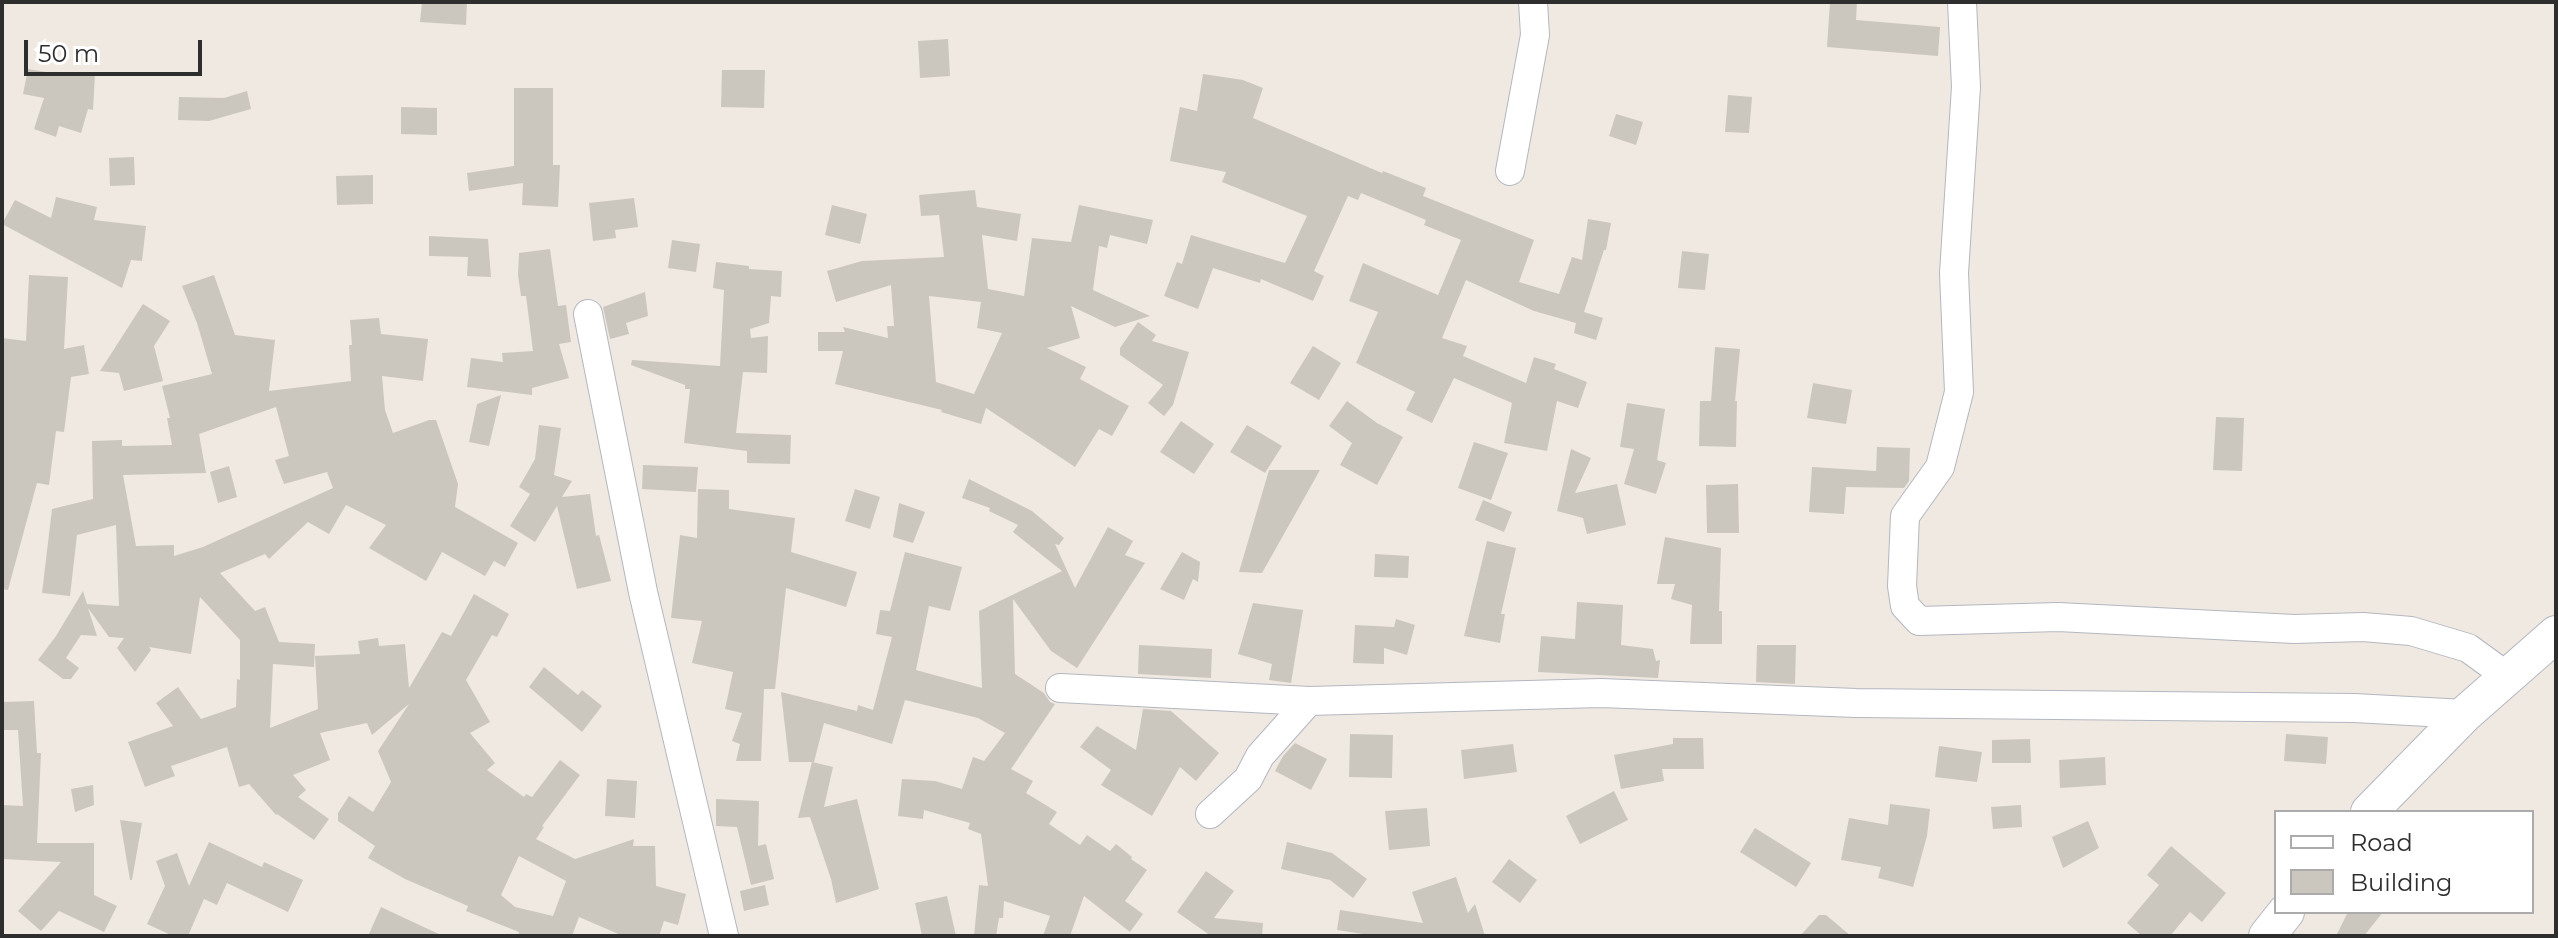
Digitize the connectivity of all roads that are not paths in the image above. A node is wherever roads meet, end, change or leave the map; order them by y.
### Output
1 (1533, 2) edge
2 (1962, 2) edge
3 (1510, 171) dead end
4 (588, 314) dead end
5 (2556, 634) edge
6 (2508, 677) junction
7 (1060, 688) dead end
8 (1309, 701) junction
9 (2465, 714) junction
10 (2371, 810) edge
11 (1210, 814) dead end
12 (2284, 914) edge
13 (724, 936) edge
14 (2267, 936) edge

1 - 3 street
2 - 6 street
4 - 13 street
5 - 6 street
6 - 9 street
7 - 8 street
8 - 9 street
8 - 11 street
9 - 10 street
12 - 14 street

